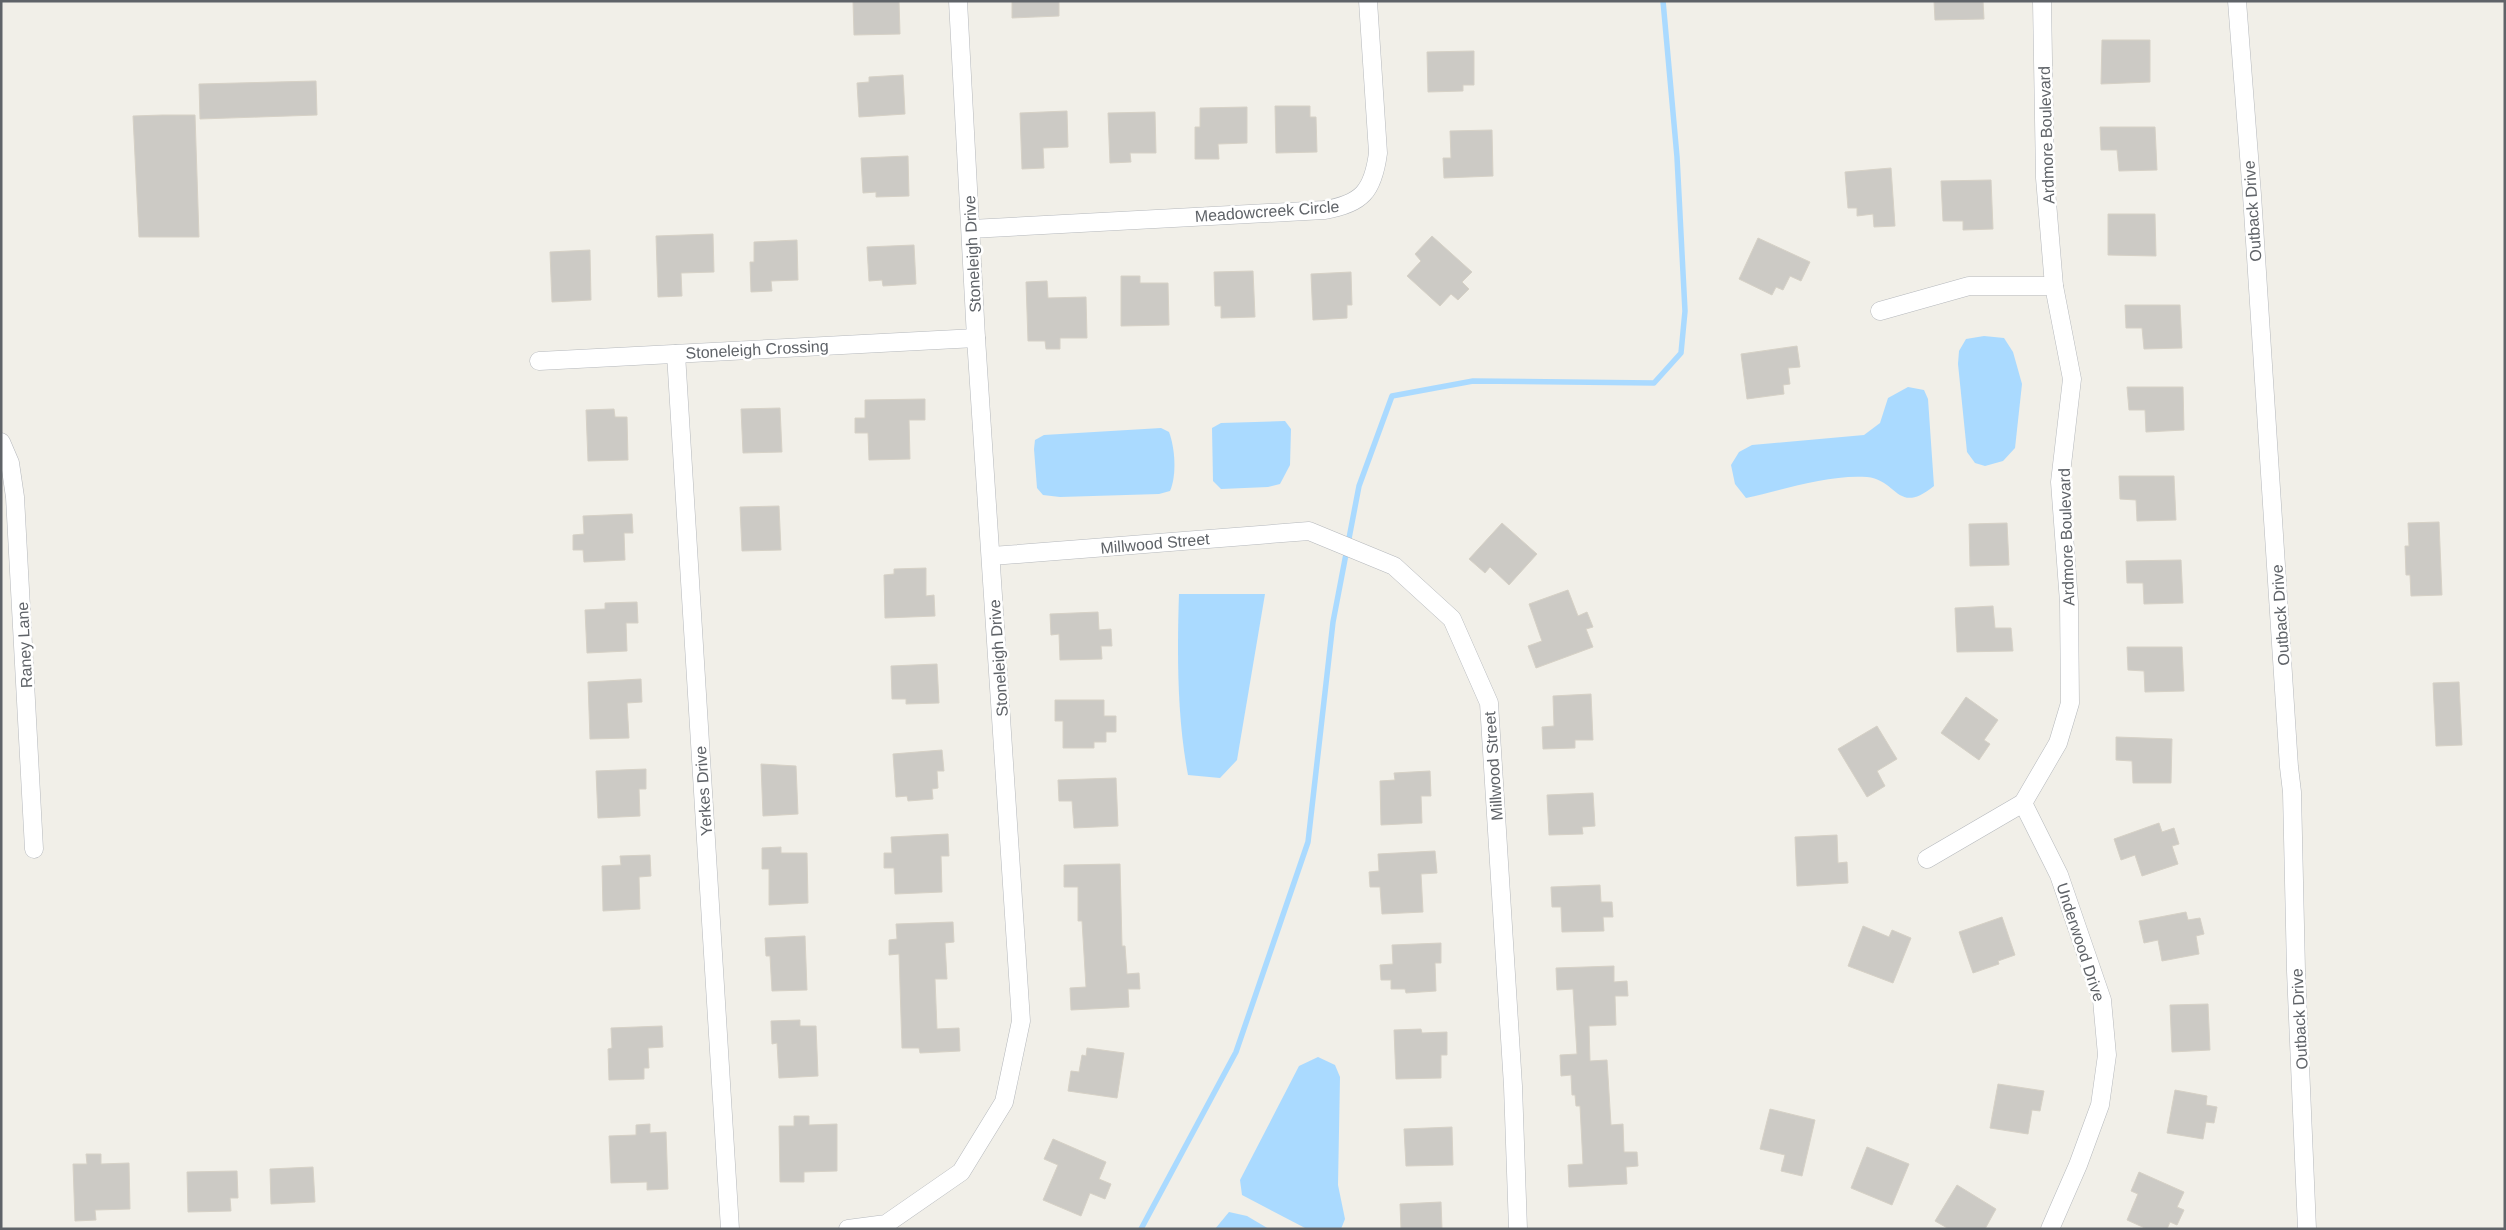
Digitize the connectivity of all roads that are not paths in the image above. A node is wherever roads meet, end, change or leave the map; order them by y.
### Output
1 (958, 1) edge
2 (1368, 1) edge
3 (2042, 1) edge
4 (2237, 1) edge
5 (971, 229) junction
6 (2054, 286) junction
7 (1880, 310) dead end
8 (976, 338) junction
9 (676, 354) junction
10 (539, 361) dead end
11 (1, 442) edge
12 (992, 556) junction
13 (2022, 803) junction
14 (34, 849) dead end
15 (1927, 859) dead end
16 (730, 1229) edge
17 (848, 1229) edge
18 (1518, 1229) edge
19 (2050, 1229) edge
20 (2307, 1229) edge

1 - 5 street, Stoneleigh Drive
2 - 5 street, Meadowcreek Circle
3 - 6 street, Ardmore Boulevard
4 - 20 street, Outback Drive
5 - 8 street, Stoneleigh Drive
6 - 7 street
6 - 13 street, Ardmore Boulevard
8 - 9 street, Stoneleigh Crossing
8 - 12 street, Stoneleigh Drive
9 - 10 street, Stoneleigh Crossing
9 - 16 street, Yerkes Drive
11 - 14 street, Raney Lane
12 - 17 street, Stoneleigh Drive
12 - 18 street, Millwood Street
13 - 15 street, Ardmore Boulevard
13 - 19 street, Underwood Drive

